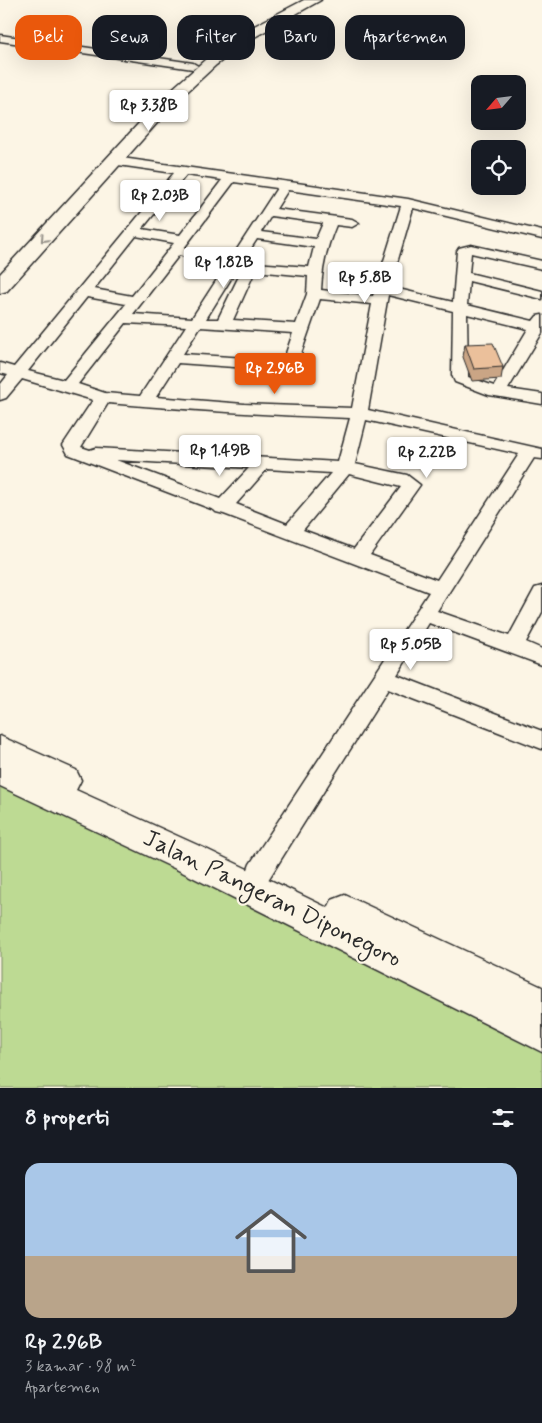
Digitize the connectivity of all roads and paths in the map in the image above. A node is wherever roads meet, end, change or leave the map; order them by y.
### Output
1 (302, 0) edge
2 (314, 0) edge
3 (255, 21) edge
4 (255, 28) edge
5 (0, 38) edge
6 (202, 60) edge
7 (213, 60) edge
8 (193, 66) junction
9 (115, 162) junction
10 (183, 170) junction
11 (230, 178) junction
12 (285, 185) junction
13 (408, 203) junction
14 (268, 212) junction
15 (331, 220) junction
16 (352, 223) dead end
17 (133, 232) junction
18 (254, 234) junction
19 (542, 235) edge
20 (321, 244) junction
21 (179, 245) junction
22 (234, 265) junction
23 (542, 265) edge
24 (0, 266) edge
25 (250, 266) junction
26 (315, 272) junction
27 (462, 275) junction
28 (0, 287) edge
29 (85, 292) junction
30 (314, 294) junction
31 (381, 295) junction
32 (542, 295) edge
33 (135, 301) junction
34 (460, 307) junction
35 (123, 318) junction
36 (194, 322) junction
37 (224, 323) junction
38 (541, 324) edge
39 (301, 329) junction
40 (172, 358) junction
41 (0, 368) edge
42 (19, 374) junction
43 (68, 386) junction
44 (499, 391) junction
45 (0, 395) edge
46 (103, 398) junction
47 (542, 399) edge
48 (144, 403) junction
49 (359, 413) junction
50 (78, 452) junction
51 (536, 452) edge
52 (263, 463) junction
53 (345, 468) junction
54 (222, 508) junction
55 (290, 533) junction
56 (358, 558) junction
57 (441, 589) junction
58 (542, 593) edge
59 (426, 614) junction
60 (514, 646) junction
61 (542, 657) edge
62 (385, 679) junction
63 (542, 740) edge
64 (0, 750) edge
65 (0, 771) edge
66 (259, 872) junction
67 (542, 1006) edge
68 (542, 1032) edge

1 - 3 main road
2 - 4 main road
5 - 8 street
6 - 8 main road
7 - 9 main road
8 - 24 main road
9 - 10 street
9 -> 28 main road
10 - 11 street
10 - 17 street
11 - 12 street
11 - 21 street
12 - 13 street
12 - 14 street
13 - 19 street
13 - 31 street
14 - 15 street
14 - 18 street
15 - 16 street
15 - 20 street
17 - 21 street
17 - 29 street
18 - 20 street
18 - 22 street
20 - 26 street
21 - 22 street
21 - 33 street
22 - 25 street
22 - 36 street
23 - 27 street
25 - 26 street
25 - 37 street
26 - 30 street
27 - 32 street
27 - 34 street
29 - 33 street
29 - 42 street
30 - 31 street
30 - 39 street
31 - 34 street
31 - 49 street
33 - 35 street
34 - 38 street
34 - 44 street
35 - 36 street
35 - 43 street
36 - 37 street
36 - 40 street
37 - 39 street
38 - 44 street
39 - 40 street
40 - 48 street
41 - 42 street
42 - 43 street
42 - 45 street
43 - 46 street
44 - 47 street
46 - 48 street
46 - 50 street
48 - 49 street
49 - 51 street
49 - 53 street
50 - 52 street
50 - 54 street
51 - 57 street
52 - 53 street
52 - 54 street
53 - 55 street
53 - 56 street
54 - 55 street
55 - 56 street
56 - 57 street
57 - 59 street
58 - 60 street
59 - 60 street
59 - 62 street
60 - 61 street
62 - 63 street
62 - 66 street
64 - 66 main road, Jalan Pangeran Diponegoro
65 - 68 main road, Jalan Pangeran Diponegoro
66 - 67 main road, Jalan Pangeran Diponegoro

